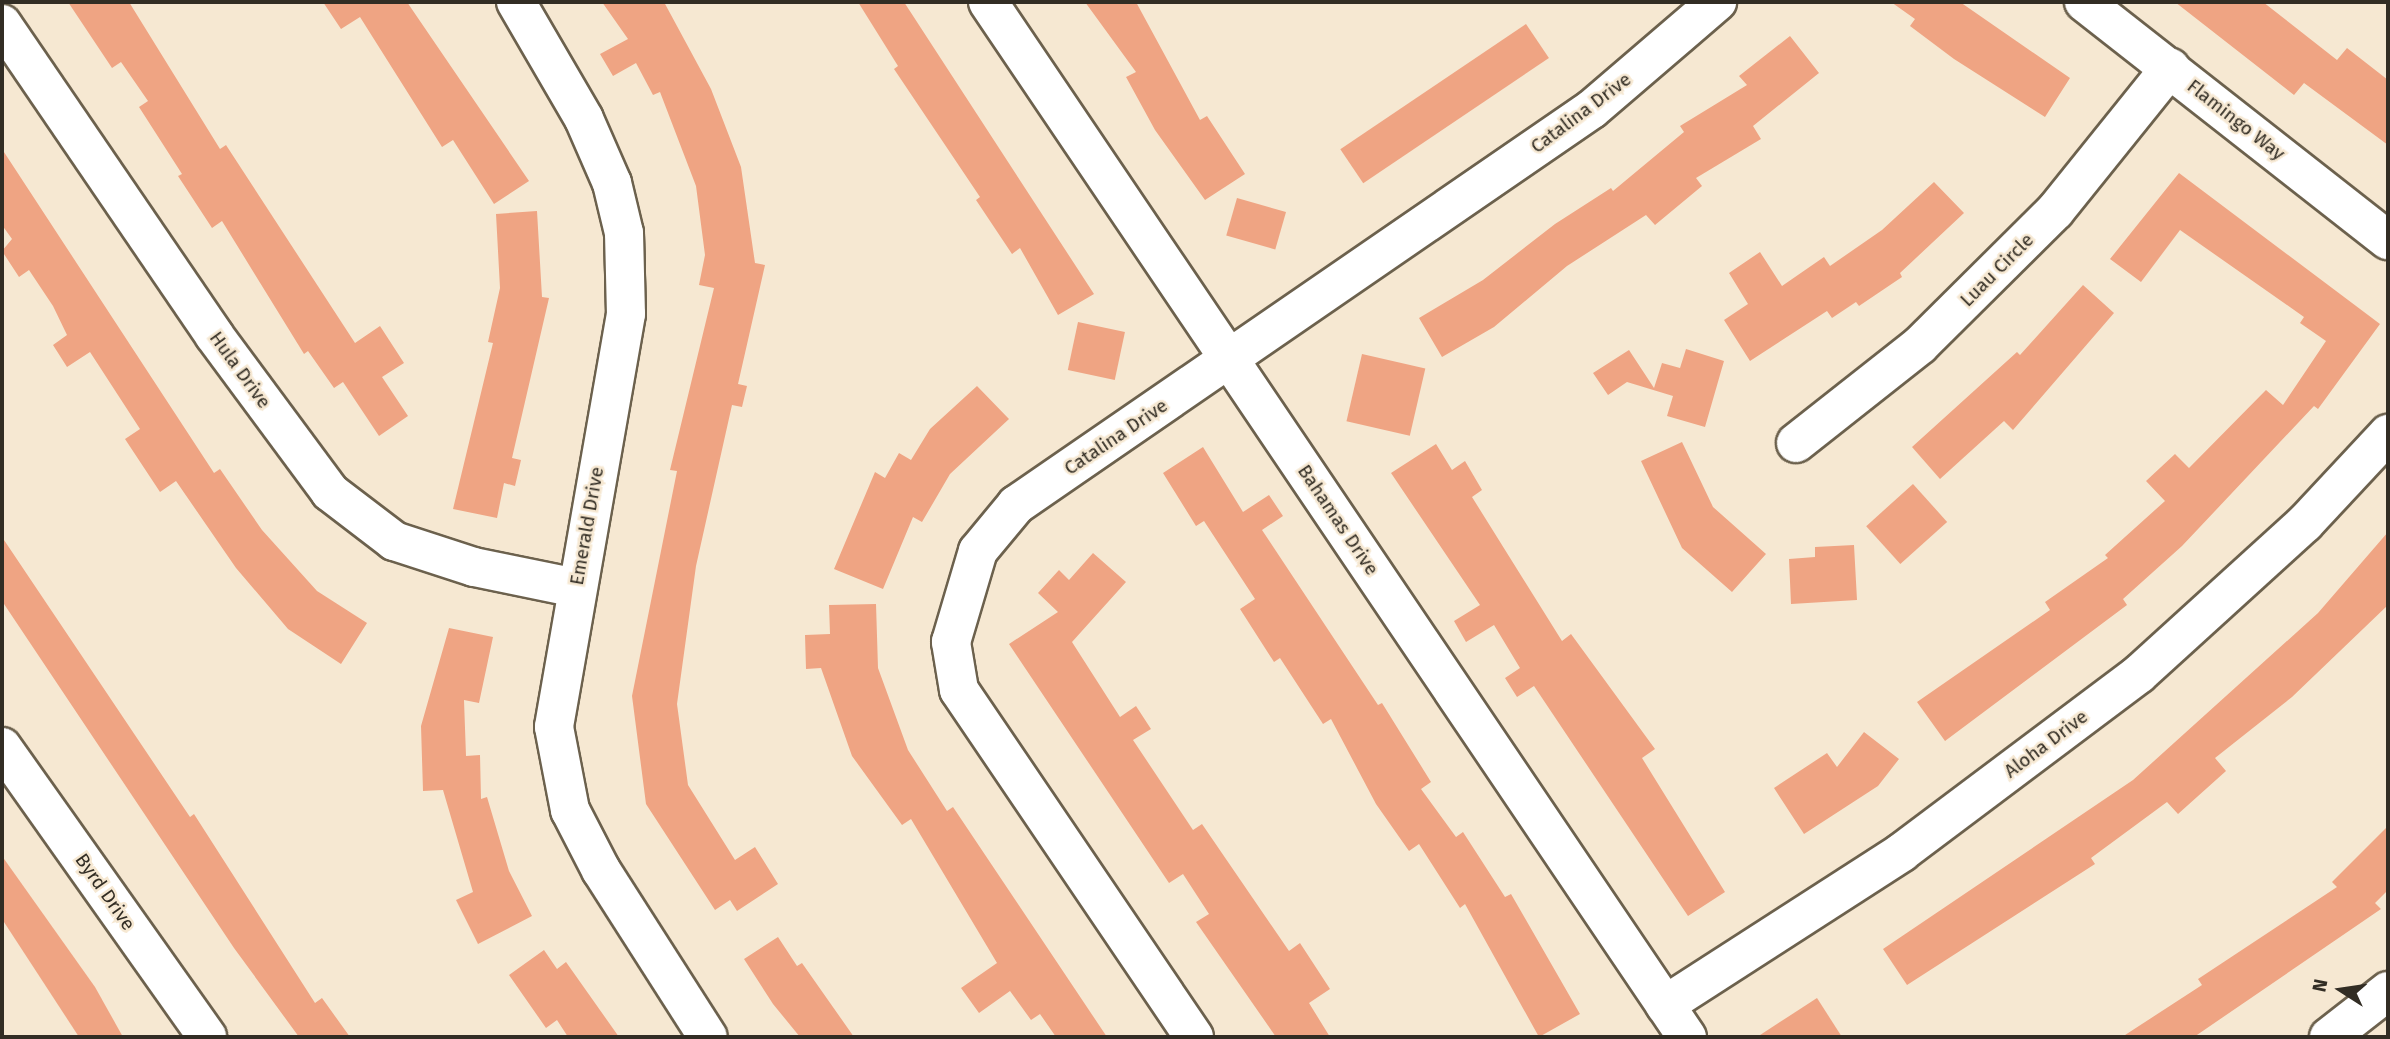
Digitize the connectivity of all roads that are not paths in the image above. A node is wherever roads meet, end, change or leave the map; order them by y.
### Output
1 (516, 2) edge
2 (988, 2) edge
3 (1717, 2) edge
4 (2084, 2) edge
5 (2, 24) edge
6 (2169, 68) junction
7 (2388, 240) edge
8 (1230, 359) junction
9 (2388, 434) edge
10 (1796, 443) dead end
11 (576, 588) junction
12 (2, 747) edge
13 (2388, 990) edge
14 (1665, 1005) junction
15 (207, 1037) edge
16 (708, 1037) edge
17 (1194, 1037) edge
18 (1687, 1037) edge
19 (2329, 1037) edge

1 - 11 street, Emerald Drive
2 - 8 street, Bahamas Drive
3 - 8 street, Catalina Drive
4 - 6 street, Flamingo Way
5 - 11 street, Hula Drive
6 - 7 street, Flamingo Way
6 - 10 street, Luau Circle
8 - 14 street, Bahamas Drive
8 - 17 street, Catalina Drive
9 - 14 street, Aloha Drive
11 - 16 street, Emerald Drive
12 - 15 street, Byrd Drive
13 - 19 street
14 - 18 street, Bahamas Drive

